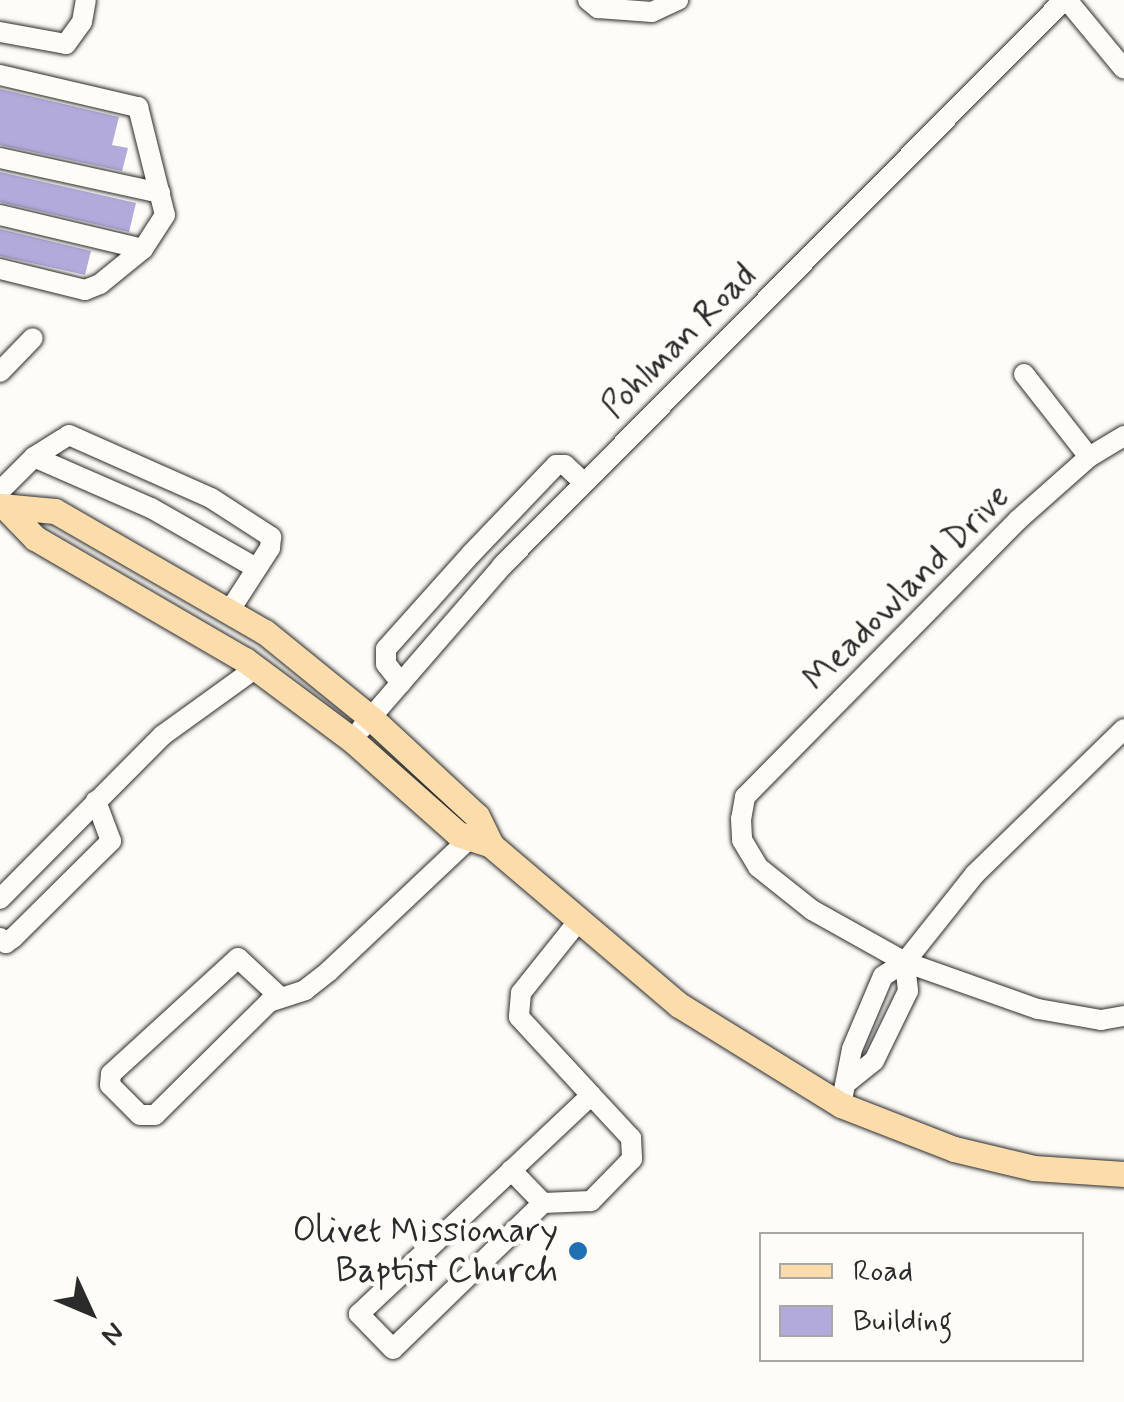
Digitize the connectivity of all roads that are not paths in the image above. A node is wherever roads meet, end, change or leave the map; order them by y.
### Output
1 (86, 0) edge
2 (588, 0) edge
3 (678, 0) edge
4 (1065, 0) edge
5 (0, 32) edge
6 (1124, 69) edge
7 (0, 75) edge
8 (0, 158) edge
9 (160, 193) junction
10 (0, 215) edge
11 (143, 249) junction
12 (0, 269) edge
13 (34, 338) dead end
14 (0, 372) edge
15 (1024, 374) dead end
16 (1124, 436) edge
17 (1089, 457) junction
18 (34, 458) junction
19 (584, 483) junction
20 (2, 501) edge
21 (471, 554) junction
22 (256, 568) junction
23 (493, 576) junction
24 (230, 610) junction
25 (256, 668) junction
26 (400, 684) junction
27 (370, 718) junction
28 (1124, 729) edge
29 (352, 739) junction
30 (96, 801) junction
31 (480, 842) junction
32 (0, 899) edge
33 (580, 919) junction
34 (0, 938) edge
35 (904, 962) junction
36 (279, 996) junction
37 (1124, 1016) edge
38 (845, 1093) junction
39 (591, 1094) junction
40 (511, 1170) junction
41 (1124, 1174) edge
42 (543, 1202) junction

1 - 5 street
2 - 3 street
4 - 6 street
4 - 19 street, Pohlman Road
7 - 9 street
8 - 9 street
9 - 11 street
10 - 11 street
11 - 12 street
13 - 14 street
15 - 17 street
16 - 17 street, Meadowland Drive
17 - 35 street, Meadowland Drive
18 - 20 street
18 - 22 street
18 - 22 street
19 - 21 street
19 - 23 street, Pohlman Road
20 - 24 main road
20 - 25 main road
21 - 23 street
21 - 26 street
22 - 24 street
23 - 26 street, Pohlman Road
24 - 27 main road
25 - 29 main road
25 - 30 street
26 - 27 street, Pohlman Road
27 - 29 street, Pohlman Road
27 - 31 main road
28 - 35 street
29 - 31 main road
30 - 32 street
30 - 34 street
31 - 33 main road
31 - 36 street
33 - 38 main road
33 - 39 street
35 - 37 street
35 - 38 street
36 - 36 street
38 - 41 main road
39 - 40 street
39 - 42 street
40 - 42 street
40 - 42 street

